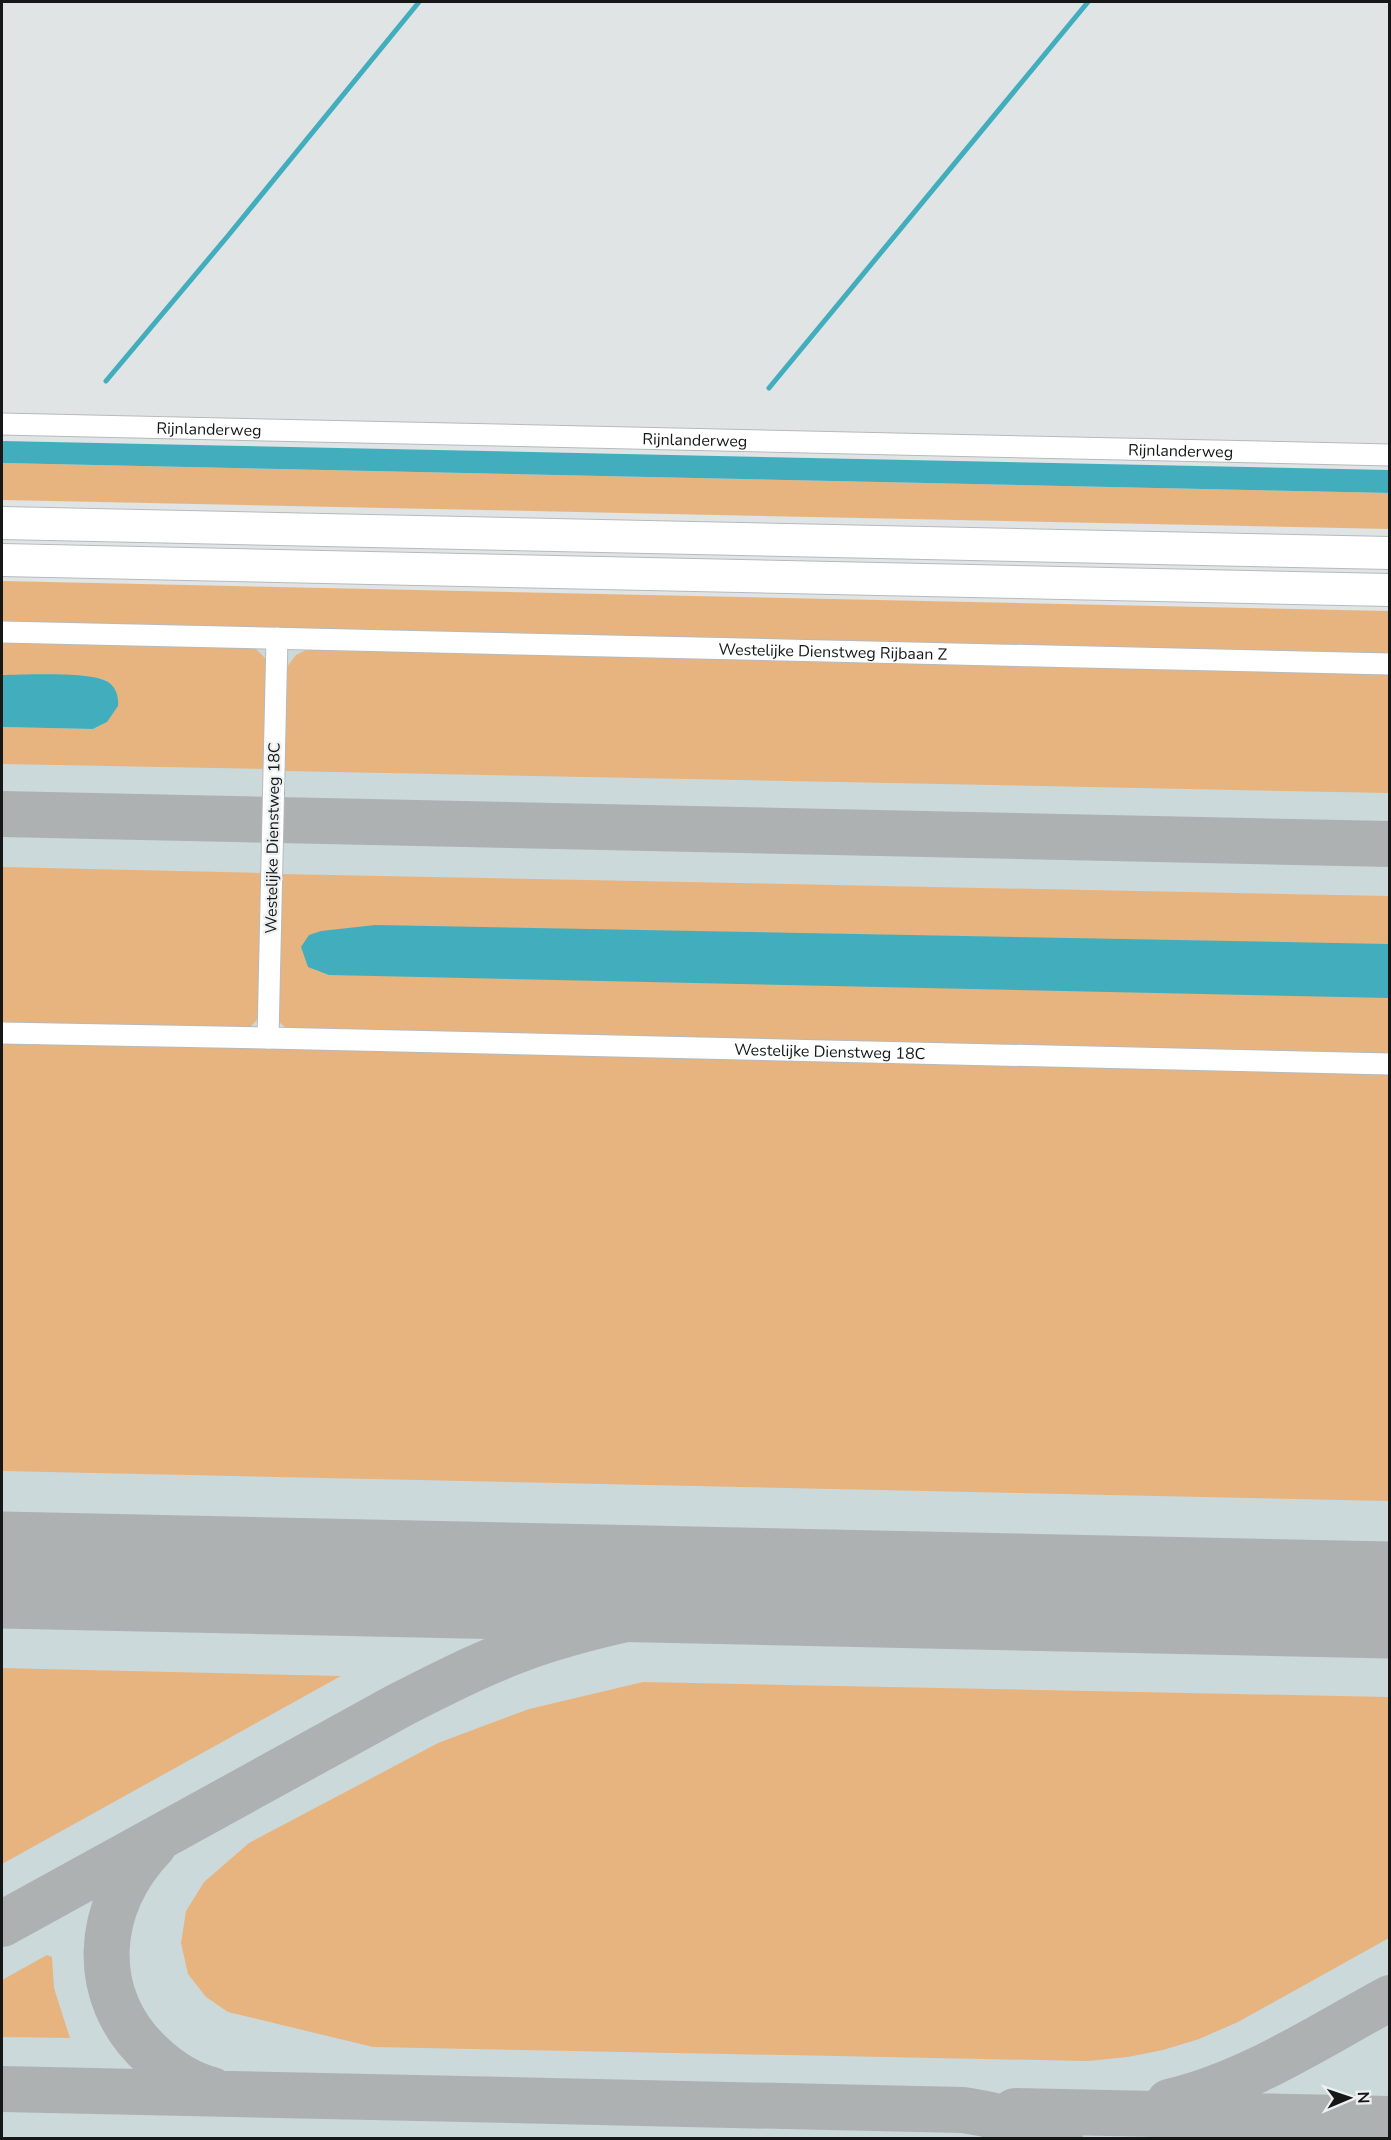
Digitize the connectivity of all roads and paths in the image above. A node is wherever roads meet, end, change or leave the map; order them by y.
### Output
1 (2, 424) edge
2 (1389, 454) edge
3 (2, 523) edge
4 (1389, 553) edge
5 (2, 560) edge
6 (1389, 590) edge
7 (2, 632) edge
8 (277, 638) junction
9 (1389, 664) edge
10 (2, 1033) edge
11 (268, 1038) junction
12 (1389, 1064) edge

1 - 2 street, Rijnlanderweg
3 - 4 highway
5 - 6 highway
7 - 8 street, Westelijke Dienstweg Rijbaan Z
8 - 9 street, Westelijke Dienstweg Rijbaan Z
8 - 11 street, Westelijke Dienstweg 18C
10 - 11 street, Westelijke Dienstweg 18C
11 - 12 street, Westelijke Dienstweg 18C

